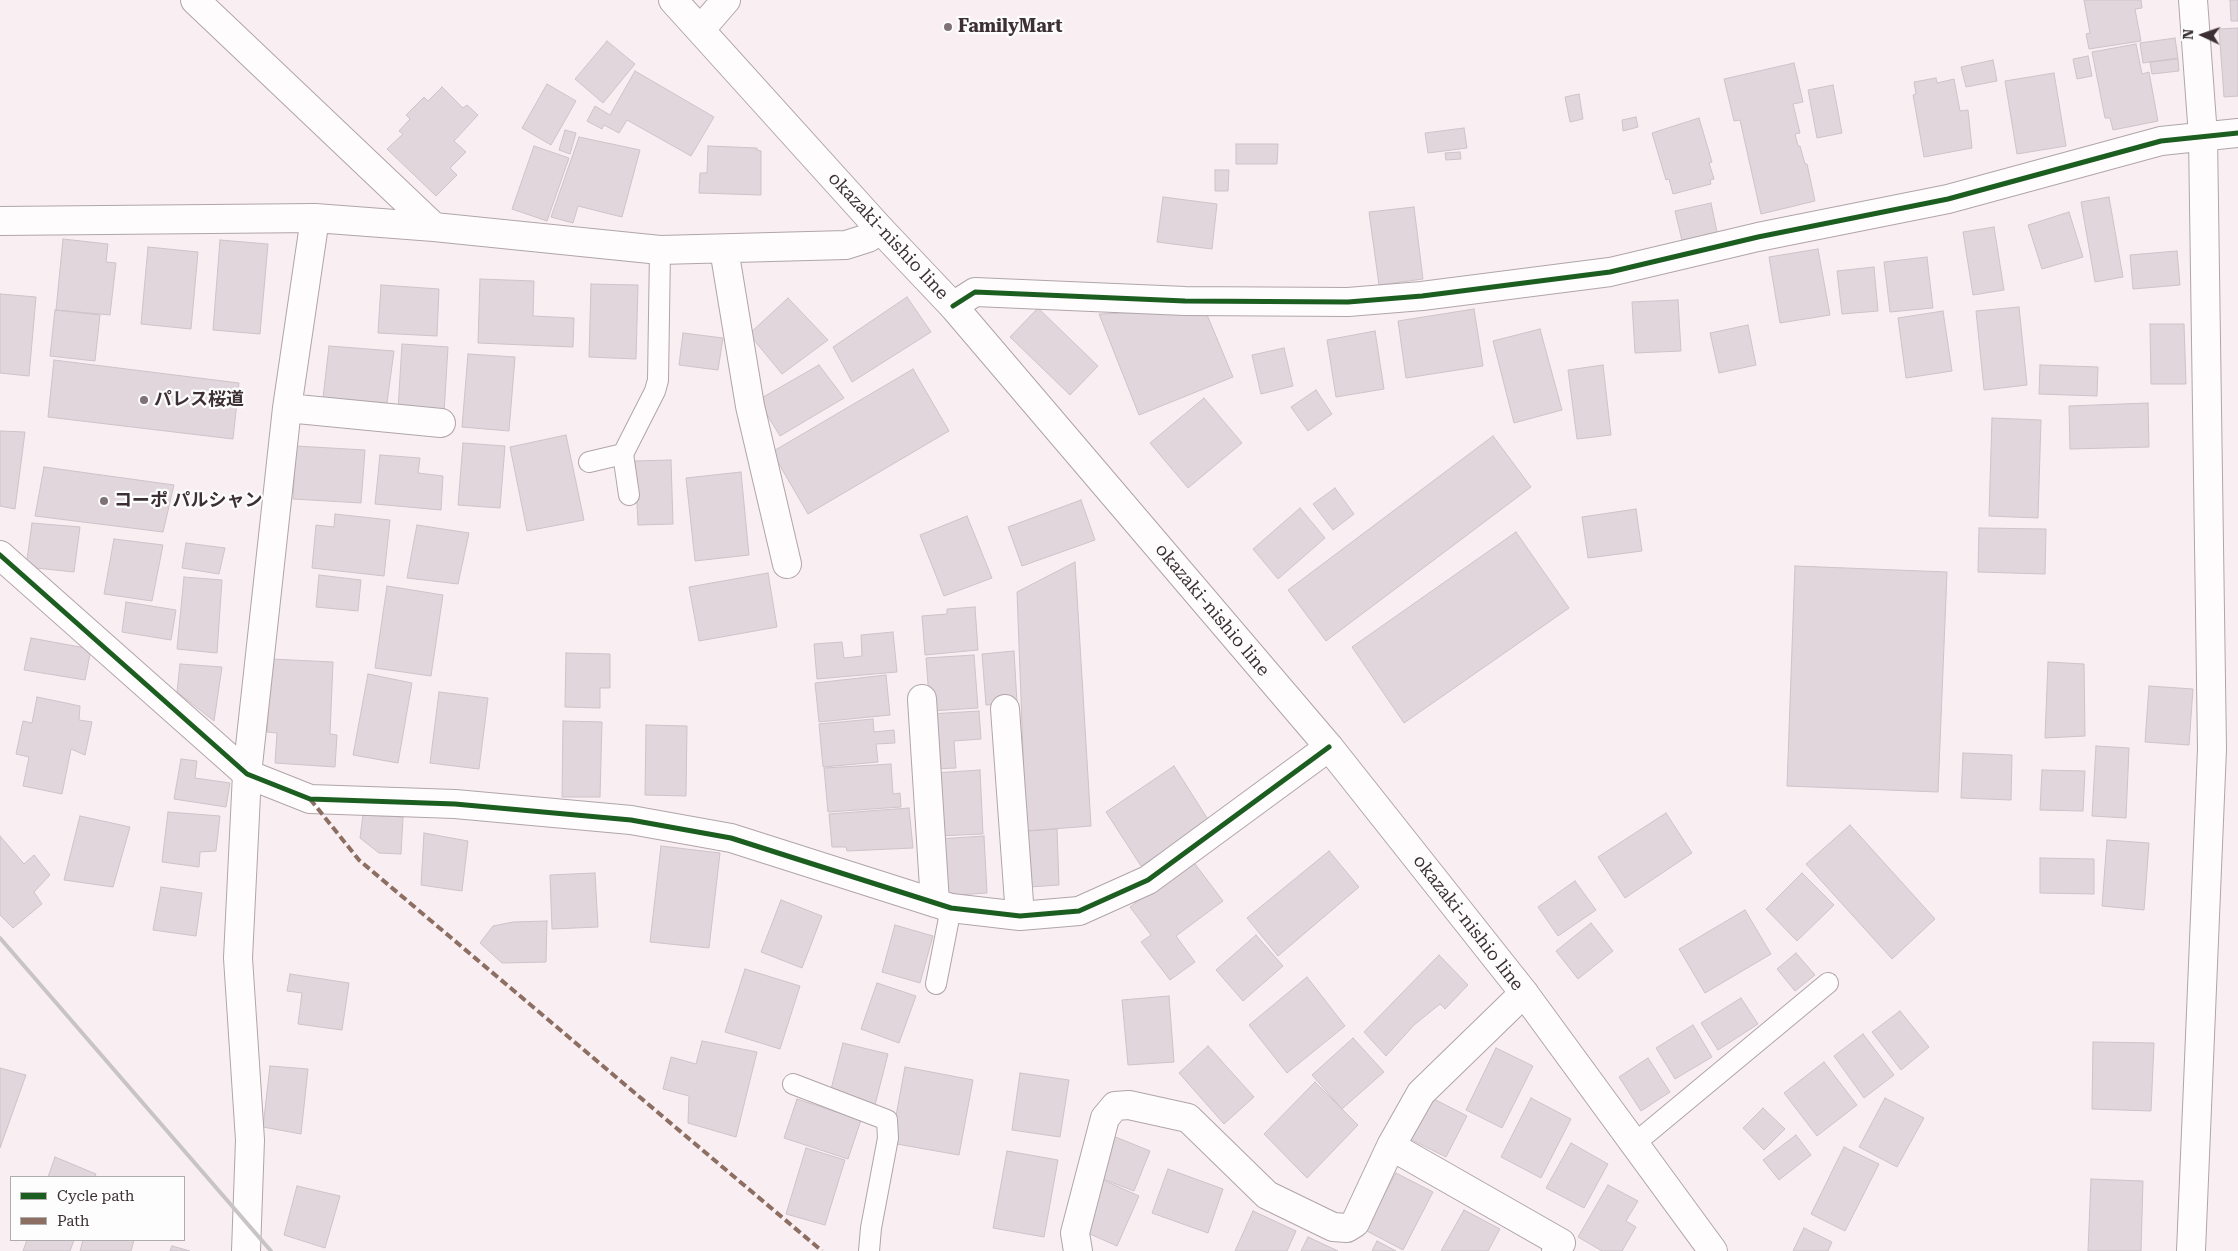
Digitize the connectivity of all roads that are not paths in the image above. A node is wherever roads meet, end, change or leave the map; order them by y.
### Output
1 (195, 0) edge
2 (673, 0) edge
3 (726, 0) edge
4 (2192, 0) edge
5 (701, 28) junction
6 (2238, 133) edge
7 (2203, 136) junction
8 (315, 218) junction
9 (0, 221) edge
10 (434, 227) junction
11 (880, 229) junction
12 (724, 249) junction
13 (660, 250) junction
14 (953, 306) junction
15 (287, 408) junction
16 (441, 423) dead end
17 (623, 454) junction
18 (589, 462) dead end
19 (629, 494) dead end
20 (0, 555) edge
21 (787, 564) dead end
22 (922, 699) dead end
23 (1005, 709) dead end
24 (1329, 746) junction
25 (247, 774) junction
26 (943, 906) junction
27 (1020, 916) junction
28 (1828, 983) dead end
29 (936, 984) dead end
30 (1524, 993) junction
31 (793, 1084) dead end
32 (1634, 1144) junction
33 (1392, 1146) junction
34 (246, 1251) edge
35 (869, 1251) edge
36 (1078, 1251) edge
37 (1556, 1251) edge
38 (1713, 1251) edge
39 (2191, 1251) edge

1 - 10 street
2 - 5 street, okazaki-nishio line
3 - 5 street
4 - 7 street
5 - 11 street, okazaki-nishio line
6 - 7 street
7 - 14 street
7 - 39 street
8 - 9 street
8 - 10 street
8 - 15 street
10 - 13 street
11 - 12 street
11 - 14 street, okazaki-nishio line
12 - 13 street
12 - 21 street
13 - 17 lane
14 - 24 street, okazaki-nishio line
15 - 16 street
15 - 25 street
17 - 18 lane
17 - 19 lane
20 - 25 street
22 - 26 street
23 - 27 street
24 - 27 street
24 - 30 street, okazaki-nishio line
25 - 26 street
25 - 34 street
26 - 27 street
26 - 29 lane
28 - 32 lane
30 - 32 street, okazaki-nishio line
30 - 33 street
31 - 35 lane
32 - 38 street, okazaki-nishio line
33 - 36 street
33 - 37 street

